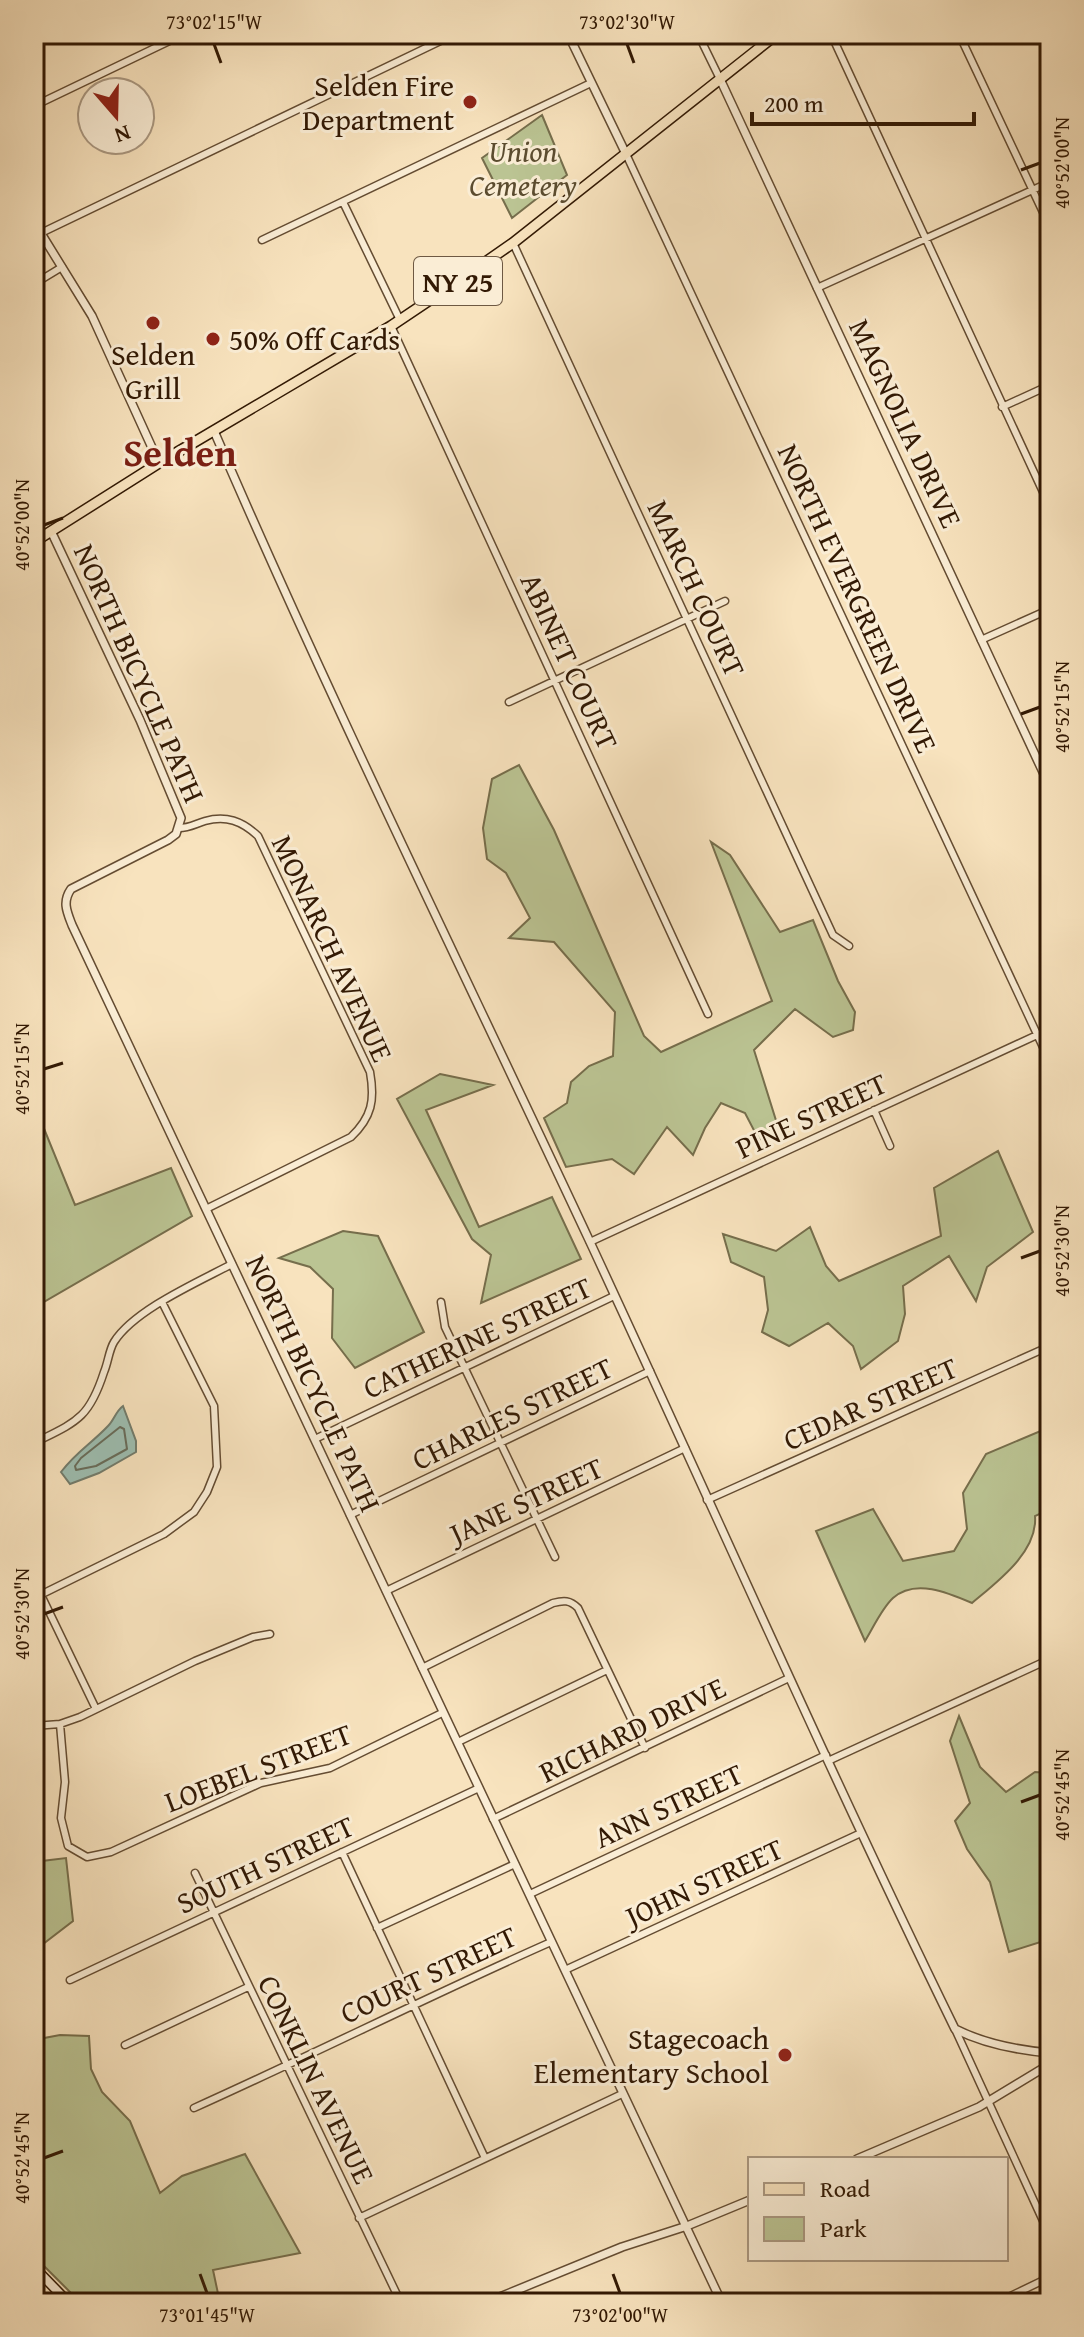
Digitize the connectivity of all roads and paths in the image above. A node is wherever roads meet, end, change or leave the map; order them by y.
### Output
1 (184, 34) edge
2 (455, 34) edge
3 (568, 34) edge
4 (698, 34) edge
5 (777, 34) edge
6 (831, 34) edge
7 (959, 34) edge
8 (720, 79) junction
9 (591, 83) junction
10 (34, 106) edge
11 (626, 154) junction
12 (1050, 182) edge
13 (1033, 190) junction
14 (343, 202) junction
15 (34, 222) edge
16 (1050, 227) edge
17 (41, 233) junction
18 (924, 239) junction
19 (262, 240) dead end
20 (513, 243) junction
21 (62, 267) junction
22 (34, 284) edge
23 (817, 288) junction
24 (396, 323) junction
25 (1050, 385) edge
26 (1002, 407) junction
27 (214, 431) junction
28 (159, 463) junction
29 (1048, 498) edge
30 (1050, 507) edge
31 (51, 531) junction
32 (34, 542) edge
33 (725, 601) dead end
34 (1050, 609) edge
35 (687, 618) junction
36 (981, 640) junction
37 (555, 682) junction
38 (509, 702) dead end
39 (1050, 787) edge
40 (179, 828) junction
41 (849, 946) dead end
42 (708, 1014) dead end
43 (1050, 1029) edge
44 (1038, 1035) junction
45 (1050, 1062) edge
46 (874, 1110) junction
47 (890, 1146) dead end
48 (206, 1209) junction
49 (590, 1242) junction
50 (232, 1264) junction
51 (614, 1296) junction
52 (162, 1302) junction
53 (441, 1302) dead end
54 (1050, 1346) edge
55 (464, 1367) junction
56 (650, 1371) junction
57 (315, 1439) junction
58 (501, 1442) junction
59 (34, 1443) edge
60 (685, 1448) junction
61 (707, 1500) junction
62 (350, 1515) junction
63 (538, 1519) junction
64 (555, 1557) dead end
65 (386, 1591) junction
66 (37, 1597) edge
67 (270, 1634) dead end
68 (1050, 1659) edge
69 (422, 1668) junction
70 (607, 1670) junction
71 (789, 1678) junction
72 (96, 1709) junction
73 (442, 1713) junction
74 (60, 1724) junction
75 (34, 1726) edge
76 (458, 1742) junction
77 (645, 1748) junction
78 (827, 1758) junction
79 (479, 1788) junction
80 (493, 1819) junction
81 (861, 1833) junction
82 (342, 1852) junction
83 (515, 1864) junction
84 (195, 1873) dead end
85 (530, 1894) junction
86 (212, 1912) junction
87 (377, 1928) junction
88 (551, 1942) junction
89 (565, 1970) junction
90 (70, 1980) dead end
91 (248, 1987) junction
92 (414, 2003) junction
93 (955, 2029) junction
94 (125, 2045) dead end
95 (1050, 2053) edge
96 (1050, 2064) edge
97 (286, 2067) junction
98 (622, 2094) junction
99 (988, 2103) junction
100 (194, 2108) dead end
101 (484, 2156) junction
102 (862, 2157) edge
103 (748, 2201) edge
104 (359, 2218) junction
105 (687, 2226) junction
106 (1050, 2236) edge
107 (34, 2267) edge
108 (1050, 2277) edge
109 (69, 2303) edge
110 (401, 2303) edge
111 (485, 2303) edge
112 (722, 2303) edge
113 (996, 2303) edge

1 - 10 street
2 - 17 street
3 - 9 street
4 - 8 street
5 - 8 main road, NY 25
6 - 18 street
7 - 13 street
8 - 11 main road, NY 25
8 - 23 street, MAGNOLIA DRIVE
9 - 11 street
9 - 14 street
11 - 20 main road, NY 25
11 - 44 street, NORTH EVERGREEN DRIVE
12 - 13 street
13 - 16 street
13 - 18 street
14 - 19 street
14 - 24 street, ABINET COURT
15 - 17 street
17 - 21 street
18 - 23 street
18 - 26 street
20 - 24 main road, NY 25
20 - 35 street, MARCH COURT
21 - 22 street
21 - 28 street
23 - 36 street, MAGNOLIA DRIVE
24 - 27 main road, NY 25
24 - 37 street, ABINET COURT
25 - 26 street
26 - 29 street
27 - 28 main road, NY 25
27 - 49 street
28 - 31 main road, NY 25
29 - 30 street
31 - 32 main road, NY 25
31 - 40 street, NORTH BICYCLE PATH
33 - 35 street
34 - 36 street
35 - 37 street
35 - 41 street, MARCH COURT
36 - 39 street, MAGNOLIA DRIVE
37 - 38 street
37 - 42 street, ABINET COURT
40 - 48 street, NORTH BICYCLE PATH
40 - 48 street, MONARCH AVENUE
43 - 44 street, PINE STREET
44 - 45 street, NORTH EVERGREEN DRIVE
44 - 46 street, PINE STREET
46 - 47 street
46 - 49 street, PINE STREET
48 - 50 street, NORTH BICYCLE PATH
49 - 51 street
50 - 52 street
50 - 57 street, NORTH BICYCLE PATH
51 - 55 street, CATHERINE STREET
51 - 56 street
52 - 59 street
52 - 66 street
53 - 55 street
54 - 61 street, CEDAR STREET
55 - 57 street, CATHERINE STREET
55 - 58 street
56 - 58 street, CHARLES STREET
56 - 60 street
57 - 62 street, NORTH BICYCLE PATH
58 - 62 street, CHARLES STREET
58 - 63 street
60 - 61 street
60 - 63 street, JANE STREET
61 - 71 street
62 - 65 street, NORTH BICYCLE PATH
63 - 64 street
63 - 65 street, JANE STREET
65 - 69 street, NORTH BICYCLE PATH
66 - 72 street
67 - 72 street
68 - 78 street, ANN STREET
69 - 70 street
69 - 73 street, NORTH BICYCLE PATH
70 - 76 street
70 - 77 street
71 - 77 street, RICHARD DRIVE
71 - 78 street
72 - 74 street
73 - 74 street, LOEBEL STREET
73 - 76 street, NORTH BICYCLE PATH
74 - 75 street
76 - 79 street, NORTH BICYCLE PATH
77 - 80 street, RICHARD DRIVE
78 - 81 street
78 - 85 street, ANN STREET
79 - 80 street, NORTH BICYCLE PATH
79 - 82 street, SOUTH STREET
80 - 83 street, NORTH BICYCLE PATH
81 - 89 street, JOHN STREET
81 - 93 street
82 - 86 street, SOUTH STREET
82 - 87 street
83 - 85 street, NORTH BICYCLE PATH
83 - 87 street
84 - 86 street, CONKLIN AVENUE
85 - 88 street, NORTH BICYCLE PATH
86 - 90 street, SOUTH STREET
86 - 91 street, CONKLIN AVENUE
87 - 92 street
88 - 89 street, NORTH BICYCLE PATH
88 - 92 street, COURT STREET
89 - 98 street, NORTH BICYCLE PATH
91 - 94 street
91 - 97 street, CONKLIN AVENUE
92 - 97 street, COURT STREET
92 - 101 street
93 - 95 street
93 - 99 street
96 - 99 street
97 - 100 street, COURT STREET
97 - 104 street, CONKLIN AVENUE
98 - 101 street
98 - 105 street, NORTH BICYCLE PATH
99 - 102 street
99 - 106 street
101 - 104 street
103 - 105 street
104 - 110 street, CONKLIN AVENUE
105 - 111 street
105 - 112 street, NORTH BICYCLE PATH
107 - 109 main road
108 - 113 street

